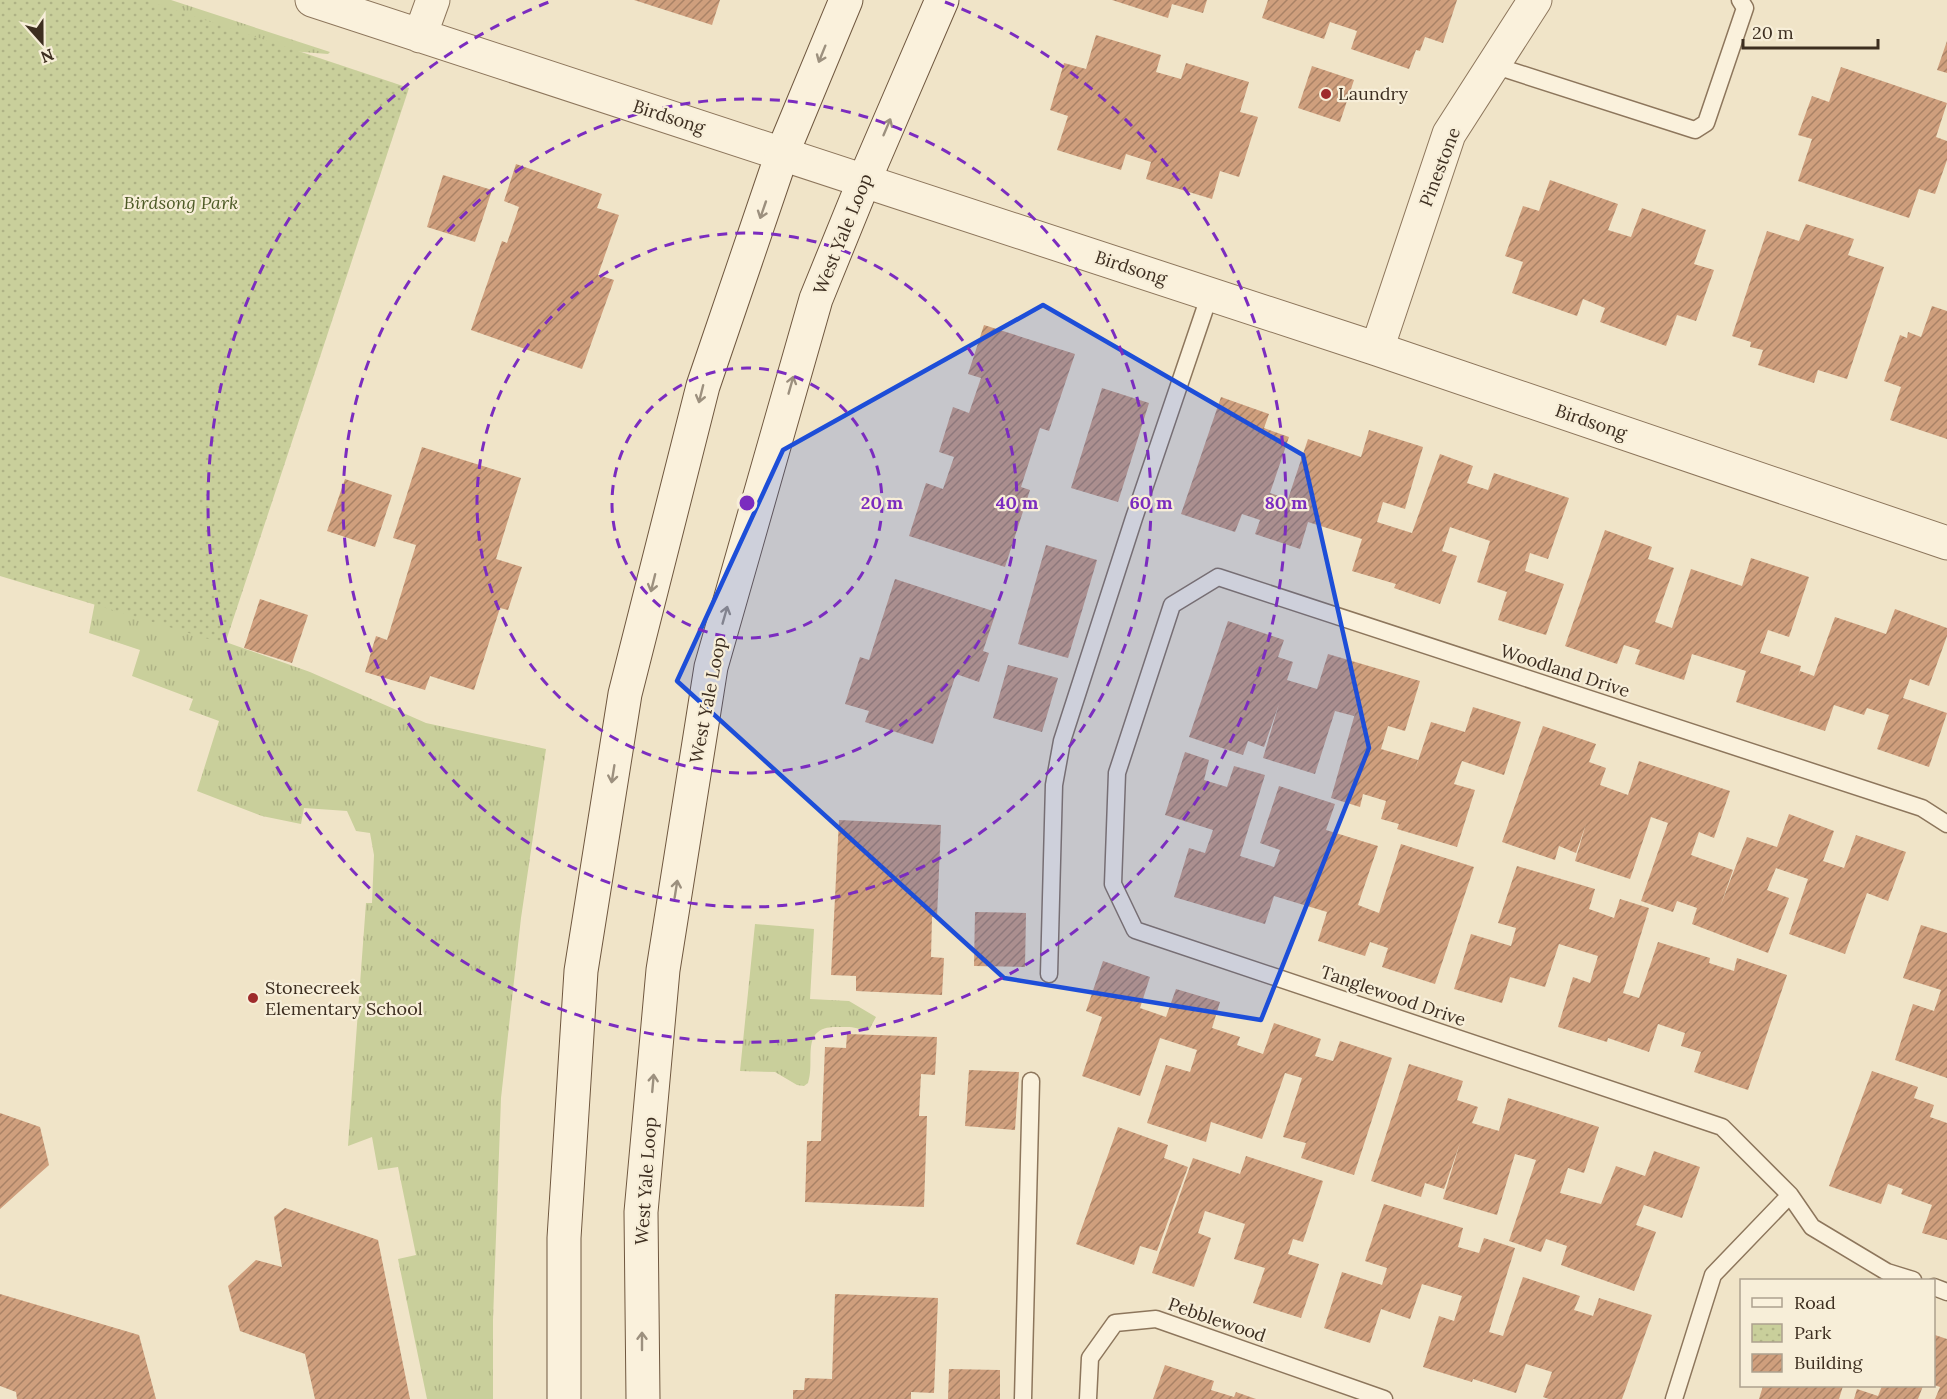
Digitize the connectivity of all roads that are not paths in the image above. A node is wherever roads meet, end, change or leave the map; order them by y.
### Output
1 (312, 0) edge
2 (433, 0) edge
3 (846, 0) edge
4 (942, 0) edge
5 (1535, 0) edge
6 (1740, 0) edge
7 (420, 36) junction
8 (1493, 65) junction
9 (782, 154) junction
10 (864, 181) junction
11 (1210, 294) junction
12 (1377, 349) junction
13 (1947, 543) edge
14 (1172, 605) joint
15 (1947, 824) edge
16 (1049, 974) dead end
17 (1031, 1081) dead end
18 (1790, 1195) junction
19 (1907, 1279) edge
20 (564, 1399) edge
21 (643, 1399) edge
22 (1023, 1399) edge
23 (1088, 1399) edge
24 (1384, 1399) edge
25 (1674, 1399) edge

1 - 7 main road, Birdsong
2 - 7 main road
3 -> 9 main road
10 -> 4 main road, West Yale Loop
5 - 8 main road, Pinestone
6 - 8 lane
7 - 9 main road, Birdsong
8 - 12 main road, Pinestone
9 - 10 main road, Birdsong
9 -> 20 main road
10 - 11 main road, Birdsong
21 -> 10 main road, West Yale Loop
11 - 12 main road, Birdsong
11 - 16 lane
12 - 13 main road, Birdsong
14 - 15 lane, Woodland Drive
14 - 18 lane, Tanglewood Drive
17 - 22 lane
18 - 19 lane, Tanglewood Drive
18 - 25 lane
23 - 24 lane, Pebblewood

